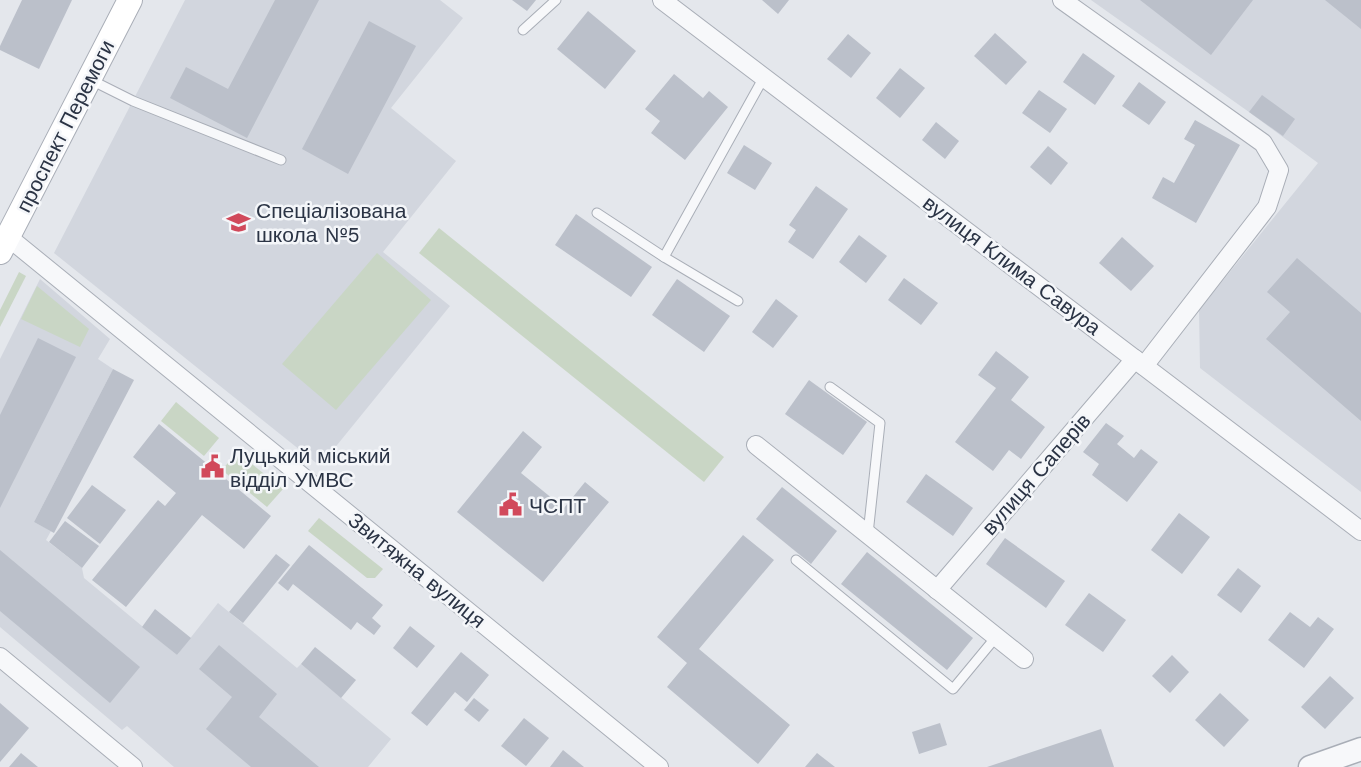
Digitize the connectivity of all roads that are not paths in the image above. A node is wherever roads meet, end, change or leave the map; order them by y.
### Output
1 (130, 0) edge
2 (556, 0) edge
3 (662, 0) edge
4 (1062, 0) edge
5 (523, 30) dead end
6 (764, 77) junction
7 (89, 79) junction
8 (280, 160) dead end
9 (597, 213) dead end
10 (4, 244) edge
11 (664, 257) junction
12 (738, 301) dead end
13 (1140, 362) junction
14 (830, 387) dead end
15 (756, 445) dead end
16 (1361, 531) edge
17 (868, 534) junction
18 (796, 560) dead end
19 (937, 590) junction
20 (996, 637) junction
21 (0, 657) edge
22 (1024, 659) dead end
23 (1361, 749) edge
24 (133, 767) edge
25 (659, 767) edge
26 (1310, 767) edge

1 - 7 main road, проспект Перемоги
2 - 5 lane
3 - 6 street, вулиця Клима Савура
4 - 13 street, вулиця Саперів
6 - 11 lane
6 - 13 street, вулиця Клима Савура
7 - 8 lane
7 - 10 main road, проспект Перемоги
9 - 11 lane
10 - 25 street, Звитяжна вулиця
11 - 12 lane
13 - 16 street, вулиця Клима Савура
13 - 19 street, вулиця Саперів
14 - 17 lane
15 - 17 street
17 - 19 street
18 - 20 lane
19 - 20 street
20 - 22 street
21 - 24 street
23 - 26 street

